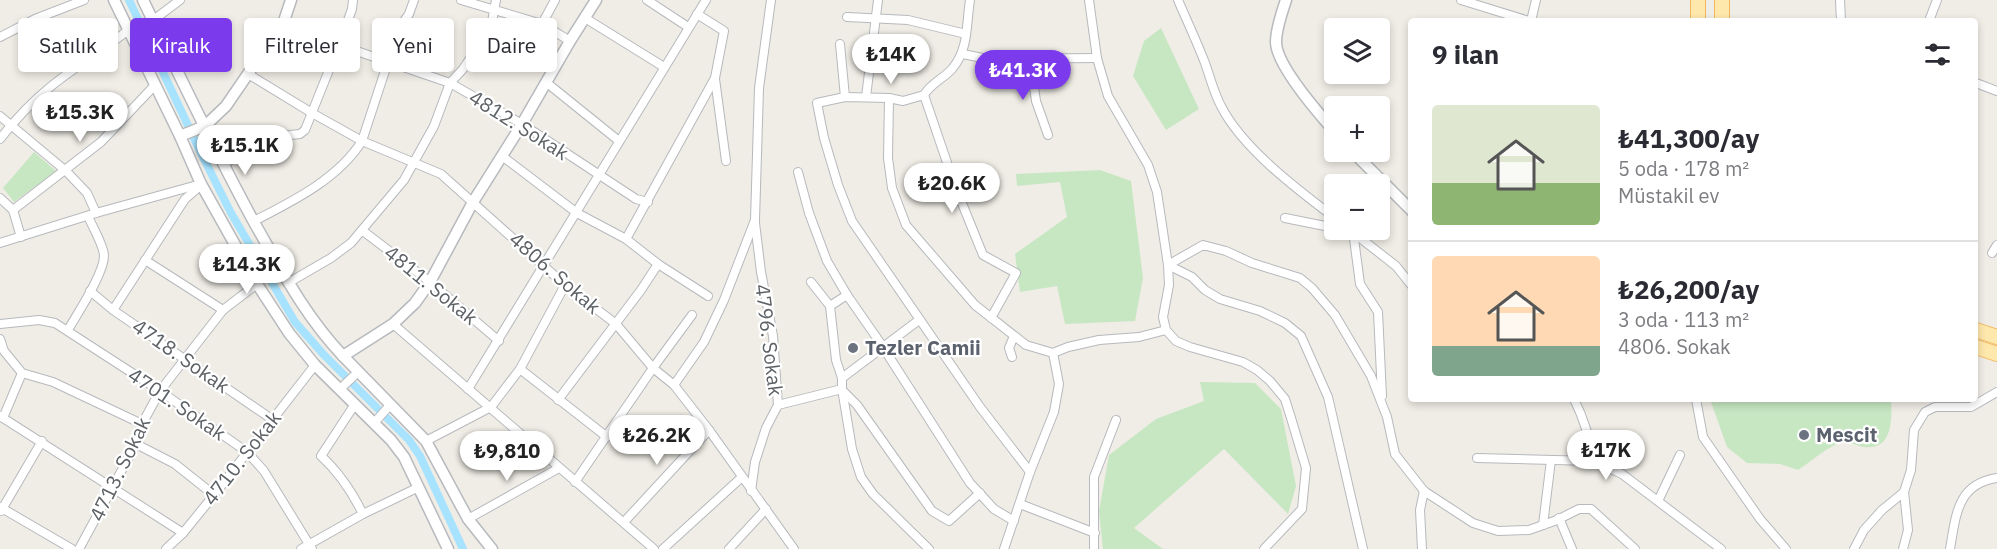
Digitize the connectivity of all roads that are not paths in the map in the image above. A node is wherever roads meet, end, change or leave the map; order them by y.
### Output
1 (84, 0) edge
2 (114, 0) edge
3 (142, 0) edge
4 (180, 0) edge
5 (291, 0) edge
6 (353, 0) edge
7 (414, 0) edge
8 (461, 0) edge
9 (555, 0) edge
10 (596, 0) edge
11 (647, 0) edge
12 (706, 0) edge
13 (771, 0) edge
14 (878, 0) edge
15 (970, 0) edge
16 (1089, 0) edge
17 (1178, 0) edge
18 (1286, 0) edge
19 (1536, 0) edge
20 (1698, 0) edge
21 (1722, 0) edge
22 (1840, 0) edge
23 (1937, 0) edge
24 (1467, 1) edge
25 (495, 5) edge
26 (697, 14) junction
27 (848, 17) dead end
28 (151, 18) edge
29 (156, 18) edge
30 (285, 18) edge
31 (349, 18) edge
32 (406, 18) edge
33 (527, 18) edge
34 (545, 18) edge
35 (585, 18) junction
36 (875, 18) junction
37 (1521, 18) edge
38 (1531, 18) edge
39 (1698, 18) edge
40 (1722, 18) edge
41 (1841, 18) edge
42 (1930, 18) edge
43 (688, 27) junction
44 (128, 30) junction
45 (557, 33) edge
46 (966, 34) junction
47 (0, 37) edge
48 (570, 40) junction
49 (840, 44) dead end
50 (963, 54) junction
51 (1097, 58) junction
52 (1030, 59) junction
53 (664, 67) junction
54 (177, 72) edge
55 (328, 72) edge
56 (384, 72) edge
57 (415, 72) edge
58 (248, 74) joint
59 (715, 78) junction
60 (450, 83) junction
61 (547, 83) junction
62 (1978, 84) edge
63 (155, 85) junction
64 (1997, 91) edge
65 (924, 95) junction
66 (845, 97) junction
67 (866, 97) junction
68 (889, 98) junction
69 (312, 113) junction
70 (0, 116) edge
71 (1324, 120) edge
72 (12, 124) junction
73 (522, 124) junction
74 (203, 126) junction
75 (1048, 135) dead end
76 (182, 136) junction
77 (0, 139) edge
78 (362, 141) junction
79 (619, 141) junction
80 (502, 156) junction
81 (726, 161) dead end
82 (416, 162) junction
83 (1363, 162) edge
84 (223, 164) junction
85 (66, 171) junction
86 (798, 172) dead end
87 (600, 175) junction
88 (201, 184) junction
89 (0, 198) edge
90 (473, 201) junction
91 (648, 201) junction
92 (1408, 206) edge
93 (1324, 209) edge
94 (13, 210) junction
95 (577, 213) junction
96 (92, 214) junction
97 (1285, 218) dead end
98 (754, 220) junction
99 (254, 221) junction
100 (1324, 226) edge
101 (363, 231) junction
102 (21, 237) junction
103 (626, 240) junction
104 (1351, 240) edge
105 (1362, 240) edge
106 (0, 243) edge
107 (145, 260) junction
108 (658, 264) junction
109 (1168, 265) junction
110 (545, 266) junction
111 (1408, 281) edge
112 (430, 282) junction
113 (811, 282) dead end
114 (288, 283) junction
115 (257, 284) junction
116 (565, 285) junction
117 (90, 291) junction
118 (847, 295) junction
119 (708, 296) dead end
120 (830, 306) junction
121 (113, 310) junction
122 (223, 310) junction
123 (692, 315) dead end
124 (991, 318) junction
125 (919, 320) junction
126 (0, 324) edge
127 (393, 324) junction
128 (616, 324) junction
129 (68, 330) junction
130 (1166, 330) junction
131 (1978, 331) edge
132 (1014, 336) junction
133 (1997, 337) edge
134 (0, 339) edge
135 (499, 341) junction
136 (1978, 347) edge
137 (883, 349) junction
138 (1053, 353) junction
139 (1997, 354) edge
140 (343, 356) junction
141 (1012, 357) dead end
142 (184, 358) junction
143 (315, 364) junction
144 (653, 368) junction
145 (520, 369) junction
146 (22, 373) junction
147 (355, 374) junction
148 (842, 378) junction
149 (674, 385) junction
150 (342, 387) junction
151 (468, 389) junction
152 (842, 389) junction
153 (160, 391) junction
154 (1997, 392) edge
155 (558, 400) junction
156 (1576, 402) edge
157 (1697, 402) edge
158 (355, 404) junction
159 (778, 405) junction
160 (1382, 405) junction
161 (491, 407) junction
162 (382, 413) junction
163 (1, 417) edge
164 (273, 420) junction
165 (1116, 420) dead end
166 (142, 424) junction
167 (709, 430) junction
168 (607, 437) junction
169 (42, 441) junction
170 (426, 441) junction
171 (136, 444) junction
172 (247, 452) junction
173 (1680, 455) dead end
174 (1477, 458) dead end
175 (1551, 460) junction
176 (1594, 461) junction
177 (559, 468) junction
178 (1030, 472) junction
179 (742, 477) junction
180 (1997, 478) edge
181 (575, 482) junction
182 (113, 487) junction
183 (419, 487) junction
184 (751, 491) junction
185 (1424, 491) junction
186 (1904, 492) junction
187 (980, 493) junction
188 (214, 495) junction
189 (1658, 501) junction
190 (1020, 504) junction
191 (1, 509) edge
192 (766, 509) junction
193 (363, 514) junction
194 (1559, 518) junction
195 (468, 519) junction
196 (1014, 521) junction
197 (624, 522) junction
198 (1543, 525) junction
199 (183, 533) junction
200 (1095, 533) junction
201 (308, 547) edge
202 (72, 549) edge
203 (79, 549) edge
204 (166, 549) edge
205 (448, 549) edge
206 (492, 549) edge
207 (654, 549) edge
208 (663, 549) edge
209 (729, 549) edge
210 (794, 549) edge
211 (929, 549) edge
212 (1004, 549) edge
213 (1094, 549) edge
214 (1264, 549) edge
215 (1363, 549) edge
216 (1422, 549) edge
217 (1572, 549) edge
218 (1635, 549) edge
219 (1721, 549) edge
220 (1786, 549) edge
221 (1854, 549) edge
222 (1903, 549) edge
223 (1950, 549) edge

1 - 47 street
2 - 44 street
3 - 28 street
4 - 29 street
5 - 30 street
6 - 31 street
7 - 32 street
8 - 25 street
9 - 34 street
10 - 35 street
11 - 43 street
12 - 26 street
13 - 98 street
14 - 36 street
15 - 46 street
16 - 51 street
17 - 93 street
18 - 71 street
19 - 38 street
20 - 39 main road
21 - 40 main road
22 - 41 street
23 - 42 street
24 - 37 street
25 - 33 street
25 - 60 street
26 - 43 street
26 - 59 street
27 - 36 street
35 - 48 street
35 - 53 street
36 - 46 street
36 - 67 street
43 - 53 street
44 - 63 street
44 - 72 street
45 - 48 street
46 - 50 street
48 - 61 street
49 - 66 street
50 - 52 street
50 - 65 street
51 - 52 street
51 - 109 street
52 - 75 street
53 - 79 street
54 - 74 street
55 - 69 street
56 - 78 street
57 - 60 street, 4812. Sokak
58 - 69 street, 4806. Sokak
58 - 74 street
59 - 81 street
59 - 91 street
60 - 73 street, 4812. Sokak
60 - 82 street
61 - 73 street
61 - 79 street
62 - 64 street
63 - 76 street
63 - 85 street
65 - 68 street
65 - 124 street
66 - 67 street
66 - 125 street
67 - 68 street
68 - 124 street
69 - 78 street, 4806. Sokak
69 - 84 street
70 - 72 street
72 - 77 street
72 - 85 street
73 - 80 street
73 - 87 street, 4812. Sokak
74 - 76 street
74 - 84 street
76 - 88 street
78 - 82 street, 4806. Sokak
78 - 99 street
79 - 87 street
80 - 90 street
80 - 95 street
82 - 90 street, 4806. Sokak
82 - 101 street
83 - 92 street
84 - 99 street
85 - 94 street
85 - 96 street
86 - 118 street
87 - 91 street, 4812. Sokak
87 - 95 street
88 - 96 street
88 - 107 street
88 - 115 street
89 - 94 street
90 - 110 street, 4806. Sokak
90 - 112 street
91 - 103 street
94 - 102 street
95 - 103 street
95 - 110 street
96 - 102 street
96 - 117 street
97 - 100 street
98 - 149 street
98 - 159 street, 4796. Sokak
99 - 114 street
101 - 112 street, 4811. Sokak
101 - 114 street
102 - 106 street
103 - 108 street
104 - 160 street
105 - 111 street
107 - 121 street
107 - 122 street
108 - 119 street
108 - 128 street
109 - 130 street
109 - 160 street
109 - 215 street
110 - 116 street, 4806. Sokak
110 - 135 street
112 - 127 street
112 - 135 street, 4811. Sokak
113 - 120 street
114 - 140 street
115 - 122 street, 4713. Sokak
115 - 143 street
116 - 128 street, 4806. Sokak
116 - 145 street
117 - 121 street, 4718. Sokak
117 - 129 street
118 - 120 street
118 - 137 street
120 - 148 street
121 - 142 street, 4718. Sokak
122 - 142 street, 4713. Sokak
123 - 144 street
124 - 132 street
125 - 137 street
125 - 178 street
126 - 129 street, 4701. Sokak
127 - 140 street
127 - 151 street
128 - 144 street, 4806. Sokak
128 - 155 street
129 - 153 street, 4701. Sokak
130 - 138 street
130 - 214 street
131 - 133 main road
132 - 138 street
132 - 141 street
134 - 146 street
135 - 151 street
136 - 139 main road
137 - 148 street
137 - 187 street
138 - 178 street
140 - 147 street
142 - 153 street, 4713. Sokak
142 - 164 street, 4718. Sokak
143 - 150 street
143 - 164 street, 4710. Sokak
144 - 149 street, 4806. Sokak
144 - 168 street
145 - 155 street
145 - 161 street
146 - 163 street
146 - 166 street
147 - 150 street
147 - 162 street
148 - 152 street
149 - 167 street, 4806. Sokak
150 - 158 street
151 - 161 street
152 - 159 street
152 - 187 street
152 - 211 street
153 - 166 street, 4713. Sokak
153 - 172 street, 4701. Sokak
154 - 186 street
155 - 168 street
156 - 176 street
157 - 220 street
158 - 162 street
158 - 193 street
159 - 184 street, 4796. Sokak
160 - 185 street
161 - 170 street
161 - 177 street
162 - 170 street
162 - 183 street
163 - 169 street
164 - 172 street, 4710. Sokak
165 - 200 street
166 - 171 street, 4713. Sokak
167 - 179 street, 4806. Sokak
167 - 197 street
168 - 181 street
169 - 182 street
169 - 191 street
170 - 195 street
171 - 182 street, 4713. Sokak
171 - 188 street
172 - 188 street, 4710. Sokak
172 - 201 street, 4701. Sokak
173 - 189 street
174 - 175 street
175 - 176 street
175 - 198 street
176 - 189 street
177 - 181 street
177 - 195 street
178 - 190 street
179 - 184 street, 4806. Sokak
179 - 208 street
180 - 223 street
181 - 197 street
182 - 199 street
182 - 203 street, 4713. Sokak
183 - 193 street
183 - 205 street
184 - 192 street, 4806. Sokak
185 - 198 street
185 - 216 street
186 - 221 street
186 - 222 street
187 - 196 street
188 - 199 street, 4710. Sokak
189 - 219 street
190 - 196 street
190 - 200 street
191 - 202 street
192 - 209 street
192 - 210 street, 4806. Sokak
193 - 201 street
194 - 198 street
194 - 217 street
194 - 218 street
195 - 206 street
196 - 212 street
197 - 207 street
199 - 204 street, 4710. Sokak
200 - 213 street

